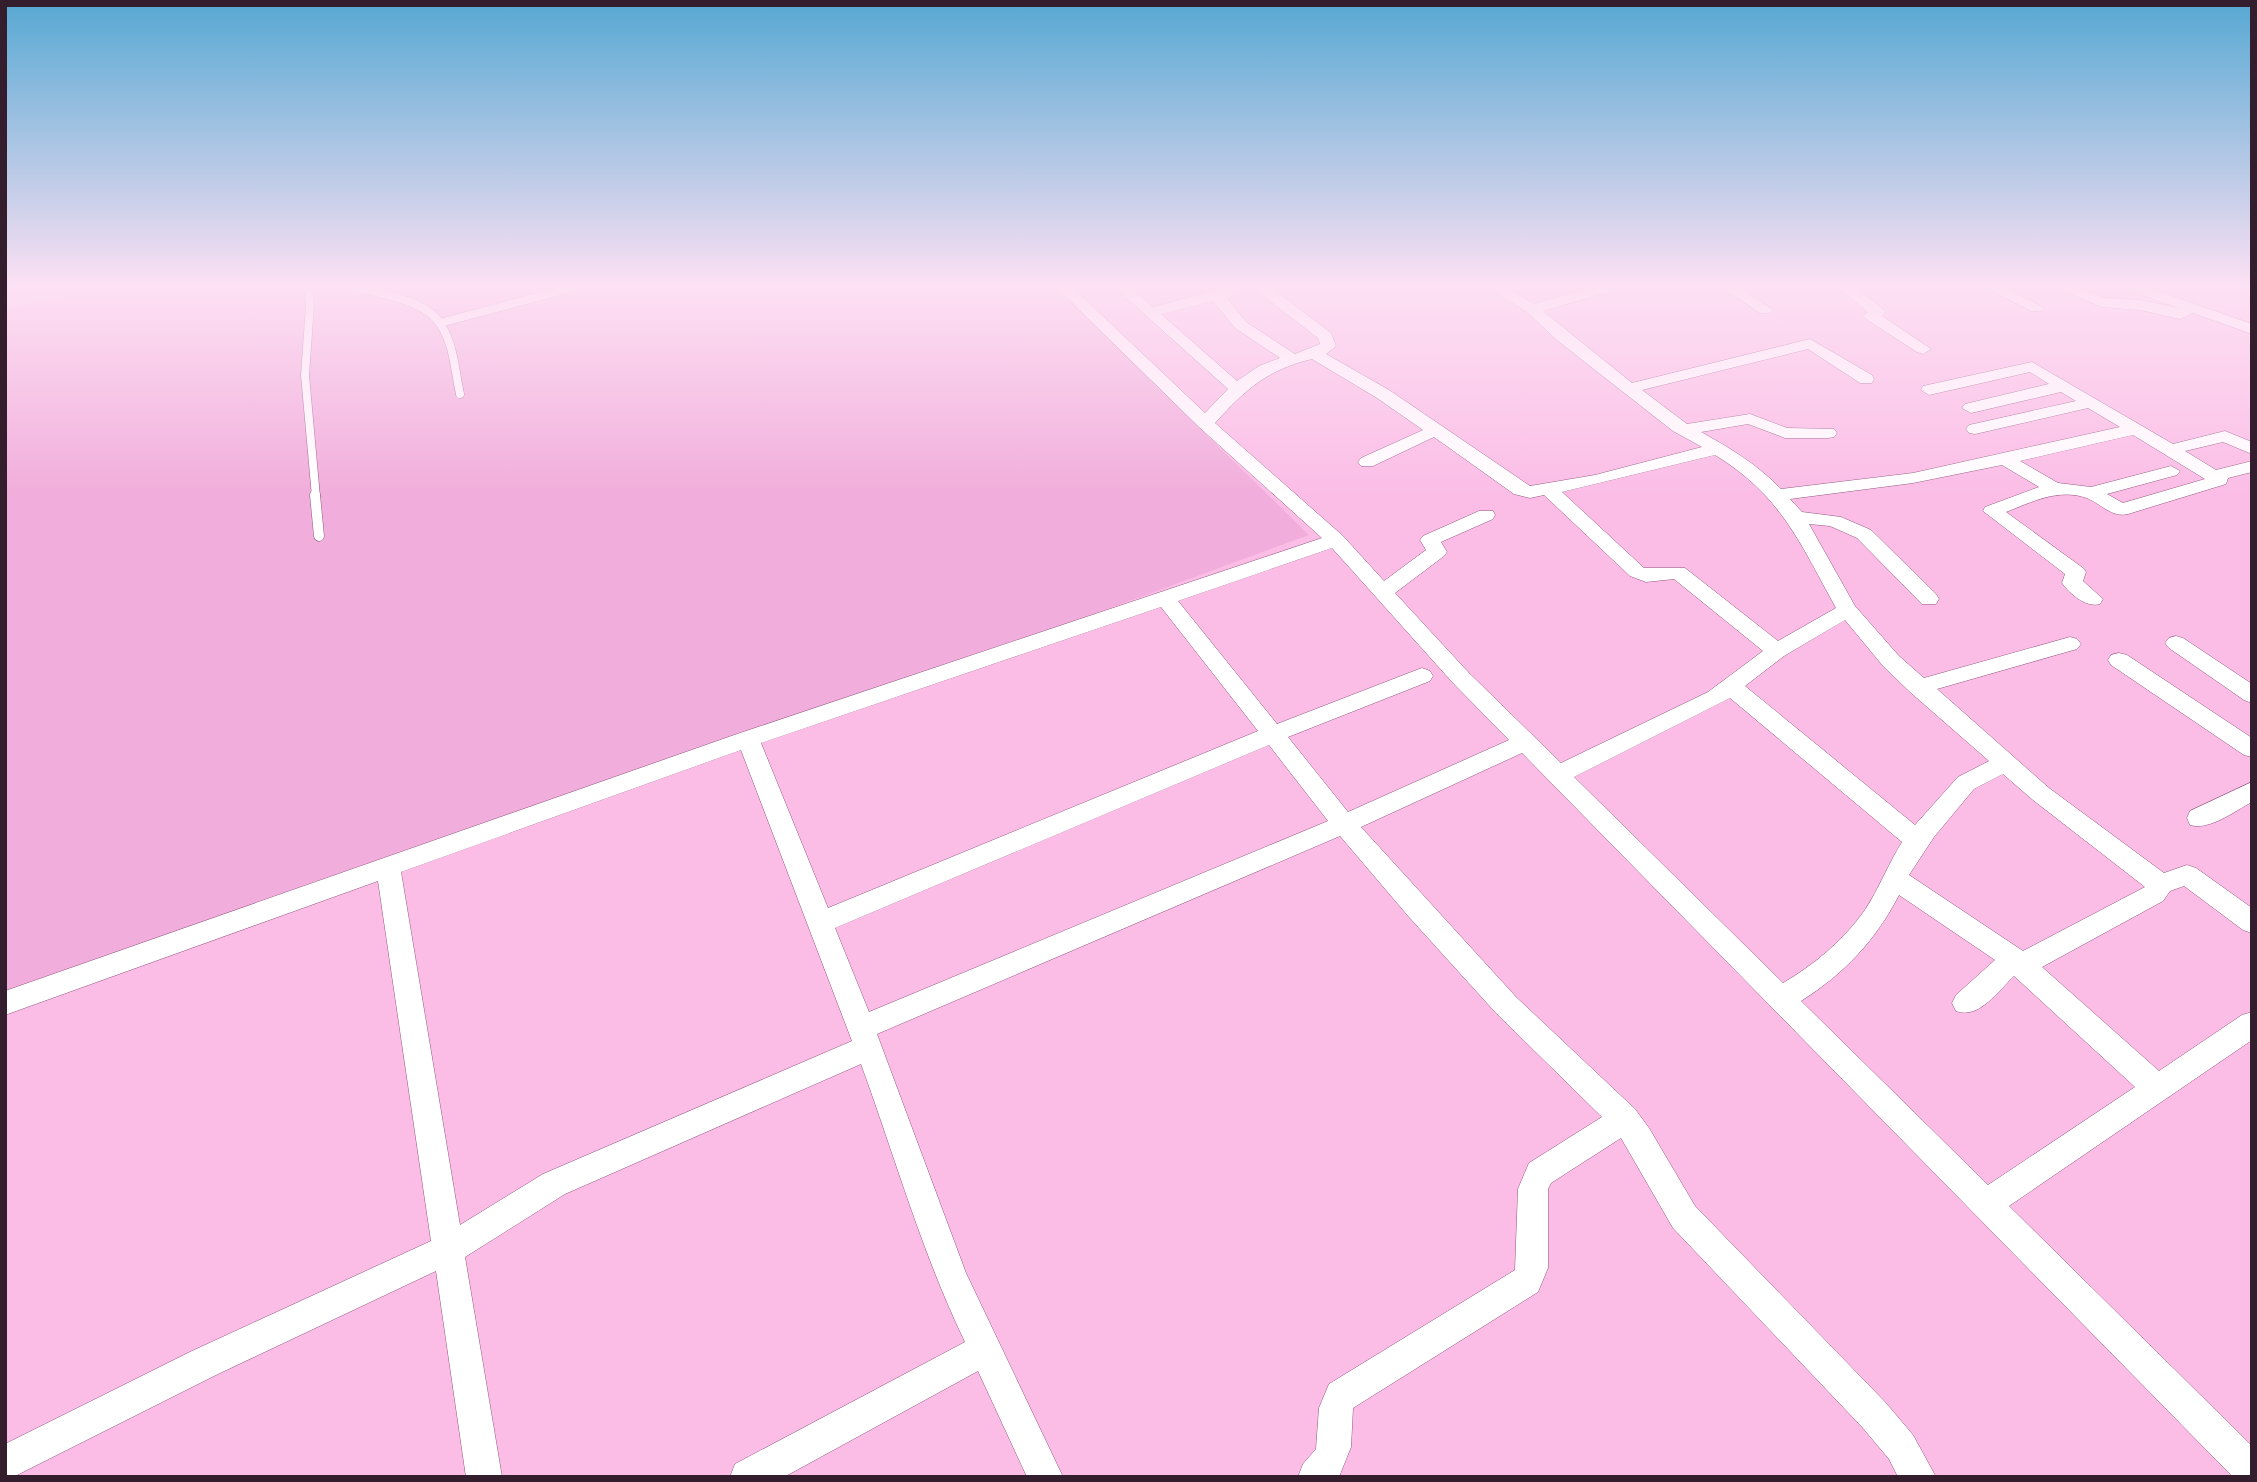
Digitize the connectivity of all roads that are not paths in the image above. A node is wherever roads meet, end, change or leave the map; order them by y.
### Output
1 (306, 355) edge
2 (451, 355) edge
3 (1134, 355) edge
4 (1198, 355) edge
5 (1287, 355) edge
6 (1308, 355) edge
7 (1320, 355) edge
8 (1587, 355) edge
9 (1764, 355) edge
10 (1828, 355) edge
11 (1292, 359) junction
12 (1866, 379) dead end
13 (2064, 386) junction
14 (1630, 388) junction
15 (1237, 389) junction
16 (1929, 390) dead end
17 (460, 394) dead end
18 (2092, 402) junction
19 (1971, 408) dead end
20 (1205, 423) junction
21 (1975, 429) dead end
22 (2137, 429) junction
23 (1436, 430) junction
24 (1684, 430) junction
25 (1828, 433) dead end
26 (1717, 449) junction
27 (2252, 449) edge
28 (2170, 450) junction
29 (2003, 459) junction
30 (1367, 462) dead end
31 (2252, 466) edge
32 (2171, 471) dead end
33 (2214, 476) junction
34 (2053, 488) junction
35 (1548, 489) junction
36 (2091, 493) junction
37 (1778, 495) junction
38 (1486, 515) dead end
39 (1796, 517) junction
40 (319, 536) dead end
41 (1336, 540) junction
42 (1384, 591) junction
43 (1164, 597) junction
44 (1929, 599) dead end
45 (2093, 599) dead end
46 (1847, 610) junction
47 (2176, 643) dead end
48 (2070, 644) dead end
49 (1777, 651) junction
50 (2119, 660) dead end
51 (1422, 676) dead end
52 (1730, 686) junction
53 (1918, 687) junction
54 (2252, 695) edge
55 (1273, 734) junction
56 (748, 739) junction
57 (1525, 742) junction
58 (2252, 750) edge
59 (2006, 762) junction
60 (1558, 775) junction
61 (2252, 791) edge
62 (2199, 818) dead end
63 (1344, 824) junction
64 (1917, 841) junction
65 (388, 867) junction
66 (1896, 880) junction
67 (2161, 884) junction
68 (2252, 922) edge
69 (819, 923) junction
70 (2018, 962) junction
71 (1781, 999) junction
72 (5, 1003) edge
73 (1966, 1003) dead end
74 (2252, 1024) edge
75 (865, 1038) junction
76 (2157, 1088) junction
77 (1625, 1119) junction
78 (1986, 1204) junction
79 (449, 1248) junction
80 (985, 1350) junction
81 (5, 1463) edge
82 (2252, 1471) edge
83 (484, 1477) edge
84 (748, 1477) edge
85 (1045, 1477) edge
86 (1316, 1477) edge
87 (1918, 1477) edge

1 - 40 lane
2 - 17 lane
3 - 20 street
4 - 15 street
5 - 11 street
6 - 11 street
7 - 23 street
8 - 14 street
9 - 14 street
10 - 12 street
11 - 15 street
13 - 16 street
13 - 18 street
13 - 19 street
14 - 24 street
15 - 20 street
18 - 21 street
18 - 22 street
20 - 41 street
22 - 28 street
22 - 29 street
23 - 30 street
23 - 35 street
24 - 25 street
24 - 26 street
26 - 35 street
26 - 37 street
27 - 28 street
28 - 33 street
29 - 34 street
29 - 37 street
31 - 33 street
32 - 36 street
33 - 36 street
34 - 36 street
34 - 45 street
35 - 49 street
37 - 39 street
38 - 42 street
39 - 44 street
39 - 46 street
41 - 42 street
41 - 43 street
42 - 57 street
43 - 55 street
43 - 56 street
46 - 49 street
46 - 53 street
47 - 54 street
48 - 53 street
49 - 52 street
50 - 58 street
51 - 55 street
52 - 60 street
52 - 64 street
53 - 59 street
55 - 63 street
55 - 69 street
56 - 65 street
56 - 69 street
57 - 60 street
57 - 63 street
59 - 64 street
59 - 67 street
60 - 71 street
61 - 62 street
63 - 75 street
63 - 77 street
64 - 66 street
65 - 72 street
65 - 79 street
66 - 70 street
66 - 71 street
67 - 68 street
67 - 70 street
69 - 75 street
70 - 73 street
70 - 76 street
71 - 78 street
74 - 76 street
75 - 79 street
75 - 80 street
76 - 78 street
77 - 86 street
77 - 87 street
78 - 82 street
79 - 81 street
79 - 83 street
80 - 84 street
80 - 85 street

